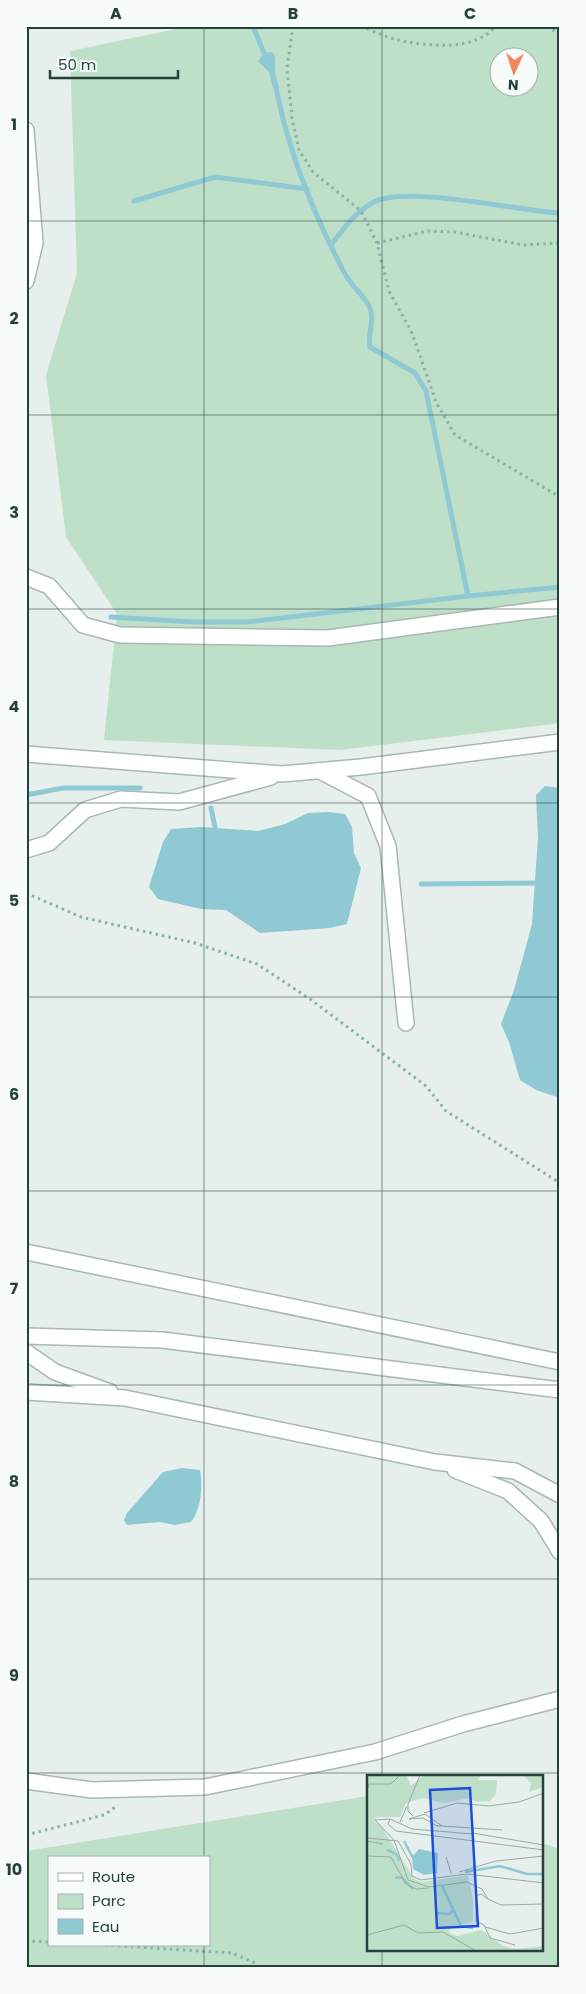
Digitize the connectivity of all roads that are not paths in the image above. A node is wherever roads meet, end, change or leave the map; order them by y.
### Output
1 (26, 130) edge
2 (26, 281) edge
3 (26, 577) edge
4 (560, 607) edge
5 (560, 742) edge
6 (26, 754) edge
7 (320, 770) junction
8 (282, 774) junction
9 (26, 850) edge
10 (406, 1023) dead end
11 (26, 1252) edge
12 (26, 1336) edge
13 (26, 1352) edge
14 (560, 1362) edge
15 (560, 1390) edge
16 (26, 1392) edge
17 (125, 1398) junction
18 (435, 1462) junction
19 (560, 1495) edge
20 (560, 1552) edge
21 (560, 1700) edge
22 (26, 1781) edge

1 - 2 lane
3 - 4 lane
5 - 7 lane
6 - 8 lane
7 - 8 lane
7 - 10 lane
8 - 9 lane
11 - 14 lane
12 - 15 lane
13 - 17 lane
16 - 17 lane
17 - 18 lane
18 - 19 lane
18 - 20 lane
21 - 22 lane

